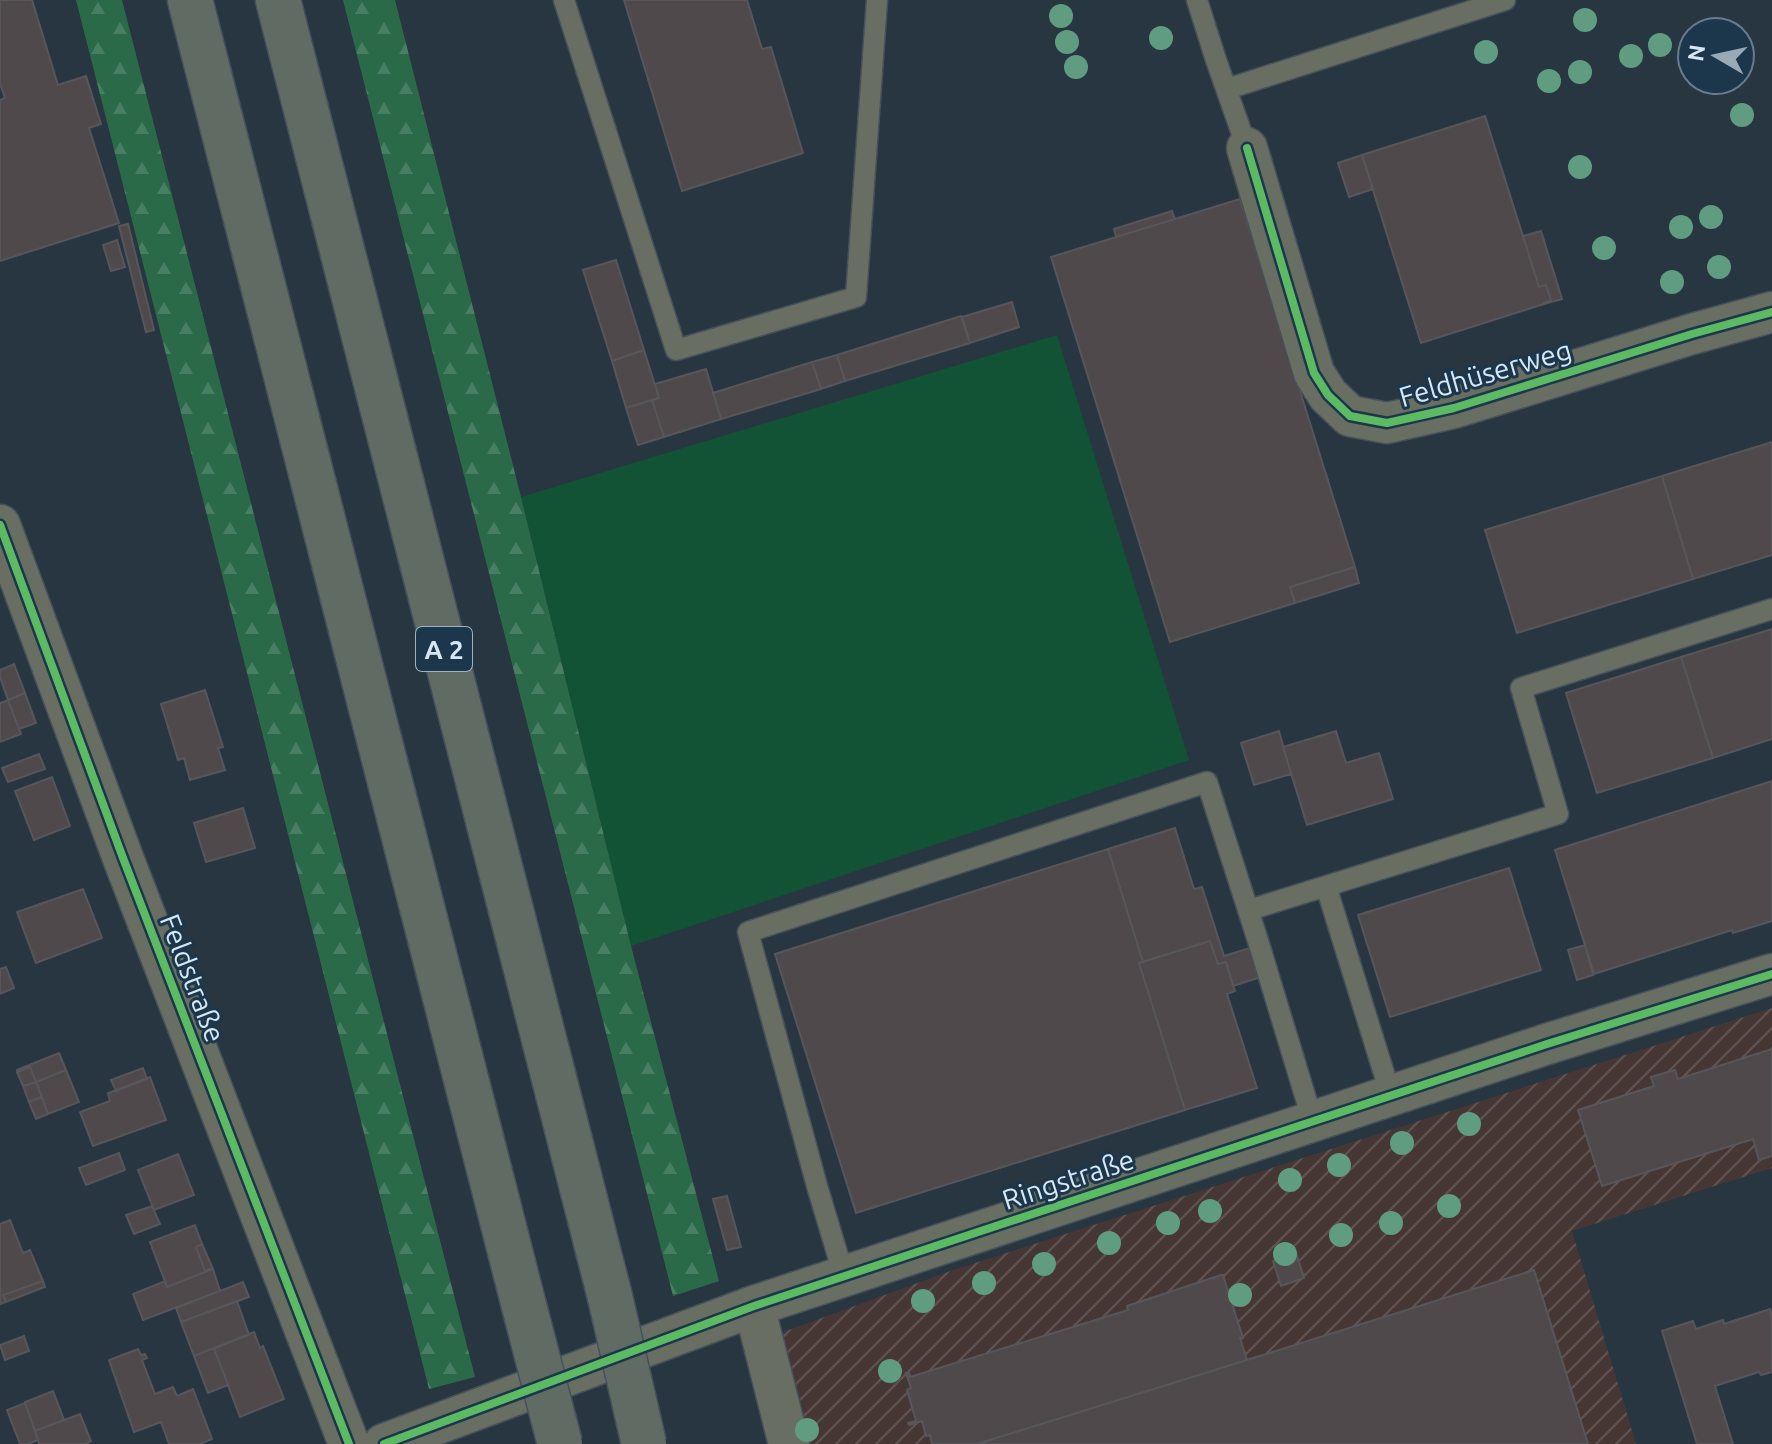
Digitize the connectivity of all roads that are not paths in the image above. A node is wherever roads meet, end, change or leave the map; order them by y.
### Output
1 (190, 0) edge
2 (278, 0) edge
3 (564, 0) edge
4 (877, 0) edge
5 (1197, 0) edge
6 (1505, 0) edge
7 (1227, 89) junction
8 (1247, 148) joint
9 (1772, 312) edge
10 (0, 525) edge
11 (1772, 609) edge
12 (1326, 886) junction
13 (1249, 910) junction
14 (1772, 974) edge
15 (1391, 1096) junction
16 (1313, 1122) junction
17 (844, 1276) junction
18 (754, 1306) junction
19 (349, 1444) edge
20 (384, 1444) edge
21 (560, 1444) edge
22 (644, 1444) edge
23 (789, 1444) edge

1 - 21 highway, bridge
2 - 22 highway, A 2, bridge
3 - 4 lane
5 - 7 lane
6 - 7 lane
7 - 8 lane
8 - 9 street, Feldhüserweg
10 - 19 street, Feldstraße
11 - 12 lane
12 - 13 lane
12 - 15 lane
13 - 16 lane
13 - 17 lane
14 - 15 street, Ringstraße
15 - 16 street, Ringstraße
16 - 17 street, Ringstraße
17 - 18 street, Ringstraße
18 - 20 street, Ringstraße
18 - 23 street

